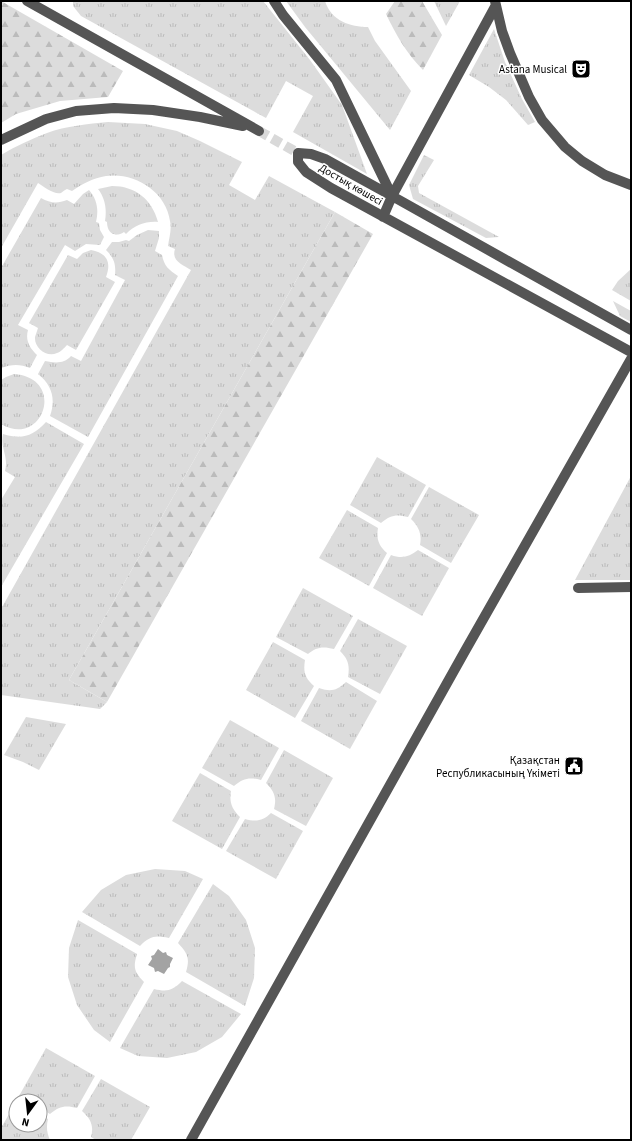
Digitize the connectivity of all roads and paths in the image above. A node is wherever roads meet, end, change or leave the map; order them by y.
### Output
1 (27, 1) edge
2 (49, 1) edge
3 (274, 1) edge
4 (495, 3) edge
5 (44, 11) junction
6 (1, 140) edge
7 (631, 185) edge
8 (392, 196) junction
9 (383, 217) junction
10 (631, 330) edge
11 (631, 352) edge
12 (631, 359) edge
13 (631, 587) edge
14 (578, 588) dead end
15 (191, 1140) edge

1 - 5 street
2 - 5 street
3 - 8 street
4 - 7 street
4 - 8 street
5 - 6 street
8 - 9 street
8 - 9 street, Достық көшесі
8 - 10 street, Достық көшесі
9 - 11 street, Достық көшесі
12 - 15 street
13 - 14 street

